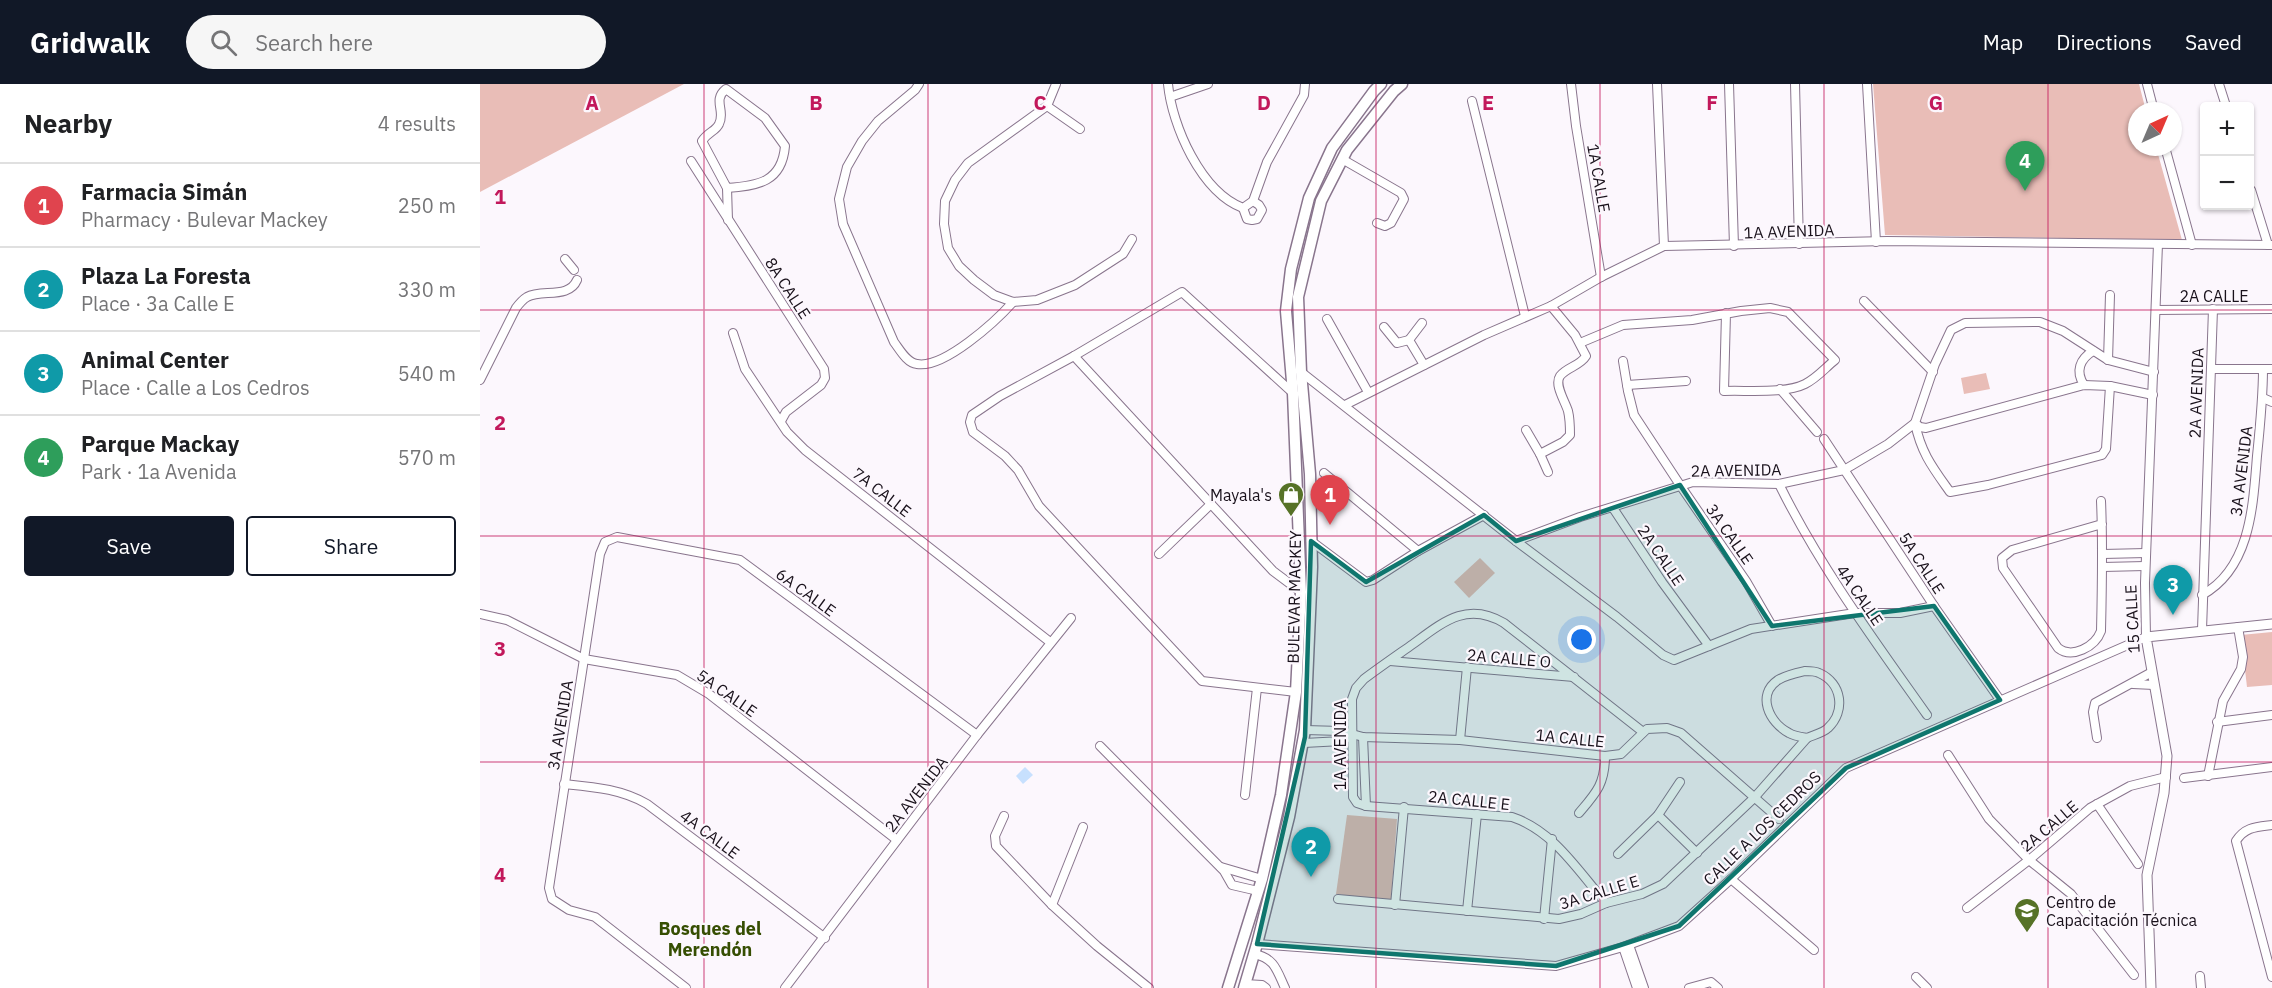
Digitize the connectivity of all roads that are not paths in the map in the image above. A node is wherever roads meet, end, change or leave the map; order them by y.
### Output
1 (919, 84) edge
2 (1056, 84) edge
3 (1168, 84) edge
4 (1208, 84) edge
5 (1305, 84) edge
6 (1382, 84) edge
7 (1402, 84) edge
8 (1572, 84) edge
9 (1656, 84) edge
10 (1729, 84) edge
11 (1795, 84) edge
12 (1867, 84) edge
13 (2147, 84) edge
14 (2219, 84) edge
15 (1170, 98) junction
16 (1472, 101) dead end
17 (2152, 102) edge
18 (2225, 102) edge
19 (1047, 106) junction
20 (1080, 129) dead end
21 (2167, 156) edge
22 (1342, 159) junction
23 (691, 161) dead end
24 (727, 188) junction
25 (2254, 199) edge
26 (1253, 201) junction
27 (1243, 208) junction
28 (728, 220) junction
29 (1377, 223) dead end
30 (1132, 239) dead end
31 (1876, 242) junction
32 (1799, 244) junction
33 (2158, 244) junction
34 (2192, 245) junction
35 (2270, 245) edge
36 (1664, 246) junction
37 (1734, 246) junction
38 (565, 259) dead end
39 (574, 270) dead end
40 (1601, 277) junction
41 (577, 280) dead end
42 (2110, 295) dead end
43 (1864, 301) dead end
44 (1013, 302) junction
45 (1551, 306) junction
46 (2213, 309) junction
47 (2272, 309) edge
48 (2156, 310) junction
49 (1726, 313) junction
50 (1525, 316) junction
51 (1327, 319) dead end
52 (1422, 323) dead end
53 (1384, 327) dead end
54 (733, 333) dead end
55 (1409, 340) junction
56 (1580, 343) junction
57 (2093, 351) junction
58 (1074, 356) junction
59 (2108, 360) junction
60 (1623, 361) dead end
61 (1424, 365) junction
62 (2211, 369) junction
63 (2263, 369) junction
64 (2272, 369) edge
65 (1301, 372) junction
66 (1933, 372) junction
67 (2154, 372) junction
68 (480, 380) edge
69 (1686, 381) dead end
70 (1627, 385) junction
71 (2084, 385) junction
72 (2110, 386) junction
73 (1780, 389) junction
74 (1368, 392) junction
75 (1293, 393) junction
76 (2153, 395) junction
77 (2263, 398) junction
78 (2272, 402) edge
79 (1345, 405) junction
80 (781, 422) junction
81 (1915, 423) junction
82 (1526, 430) dead end
83 (1817, 432) dead end
84 (1824, 439) dead end
85 (1540, 454) junction
86 (1844, 470) junction
87 (1548, 472) dead end
88 (1324, 473) dead end
89 (1779, 484) junction
90 (1680, 485) junction
91 (2101, 501) dead end
92 (1211, 504) junction
93 (1613, 508) junction
94 (1484, 515) junction
95 (2102, 524) junction
96 (1311, 541) junction
97 (1516, 541) junction
98 (1418, 551) junction
99 (2146, 553) junction
100 (600, 554) joint
101 (1159, 554) dead end
102 (2103, 554) junction
103 (2145, 566) junction
104 (2103, 567) junction
105 (1301, 592) junction
106 (2202, 595) junction
107 (1934, 606) junction
108 (480, 614) edge
109 (1856, 614) junction
110 (1071, 618) dead end
111 (2272, 624) edge
112 (1772, 626) junction
113 (2201, 626) junction
114 (2238, 632) junction
115 (2146, 636) junction
116 (1050, 642) junction
117 (1709, 646) junction
118 (584, 659) junction
119 (1390, 660) junction
120 (1467, 667) junction
121 (2152, 672) junction
122 (1576, 677) junction
123 (2133, 684) junction
124 (2154, 686) junction
125 (1257, 688) junction
126 (1296, 693) junction
127 (2000, 700) junction
128 (1928, 715) dead end
129 (2272, 715) edge
130 (2217, 722) junction
131 (1305, 730) junction
132 (1643, 732) junction
133 (978, 735) junction
134 (1352, 735) junction
135 (1363, 737) junction
136 (1807, 738) junction
137 (2097, 738) dead end
138 (1460, 740) junction
139 (1304, 743) junction
140 (1100, 746) dead end
141 (1948, 754) dead end
142 (1605, 756) junction
143 (2272, 767) edge
144 (2208, 776) junction
145 (2161, 778) junction
146 (2184, 778) dead end
147 (1680, 782) dead end
148 (564, 784) junction
149 (1245, 795) dead end
150 (1754, 798) junction
151 (2097, 804) junction
152 (1366, 806) junction
153 (1404, 807) junction
154 (1579, 813) dead end
155 (1477, 814) junction
156 (1658, 815) junction
157 (1004, 816) dead end
158 (1779, 819) dead end
159 (2272, 825) edge
160 (1083, 827) dead end
161 (1551, 839) junction
162 (897, 840) junction
163 (1618, 854) dead end
164 (1697, 854) junction
165 (2029, 860) junction
166 (2138, 864) dead end
167 (1219, 866) junction
168 (1262, 879) junction
169 (1731, 879) junction
170 (1263, 894) junction
171 (1338, 899) dead end
172 (1606, 903) junction
173 (1052, 905) junction
174 (1395, 905) junction
175 (1966, 908) dead end
176 (1467, 911) junction
177 (1544, 919) junction
178 (825, 938) junction
179 (1626, 946) junction
180 (1256, 949) junction
181 (1814, 950) dead end
182 (2134, 975) dead end
183 (2200, 976) dead end
184 (1916, 977) dead end
185 (2272, 977) edge
186 (1244, 986) edge
187 (686, 988) edge
188 (785, 988) edge
189 (1149, 988) edge
190 (1228, 988) edge
191 (1266, 988) edge
192 (1285, 988) edge
193 (1637, 988) edge
194 (1644, 988) edge
195 (1689, 988) edge
196 (1718, 988) edge
197 (1927, 988) edge
198 (2151, 988) edge
199 (2201, 988) edge

1 - 44 street
2 - 19 street
3 - 15 street
4 - 15 street
5 - 26 street
6 - 75 main road, BULEVAR MACKEY
7 - 22 main road, BULEVAR MACKEY
8 - 40 street, 1A CALLE
9 - 36 street
10 - 37 street
11 - 32 street
12 - 31 street
13 - 17 street
14 - 18 street
15 - 27 street
16 - 50 street
19 - 20 street
19 - 44 street
21 - 34 street
22 - 29 street
22 - 65 main road, BULEVAR MACKEY
23 - 28 street, 8A CALLE
24 - 24 street
24 - 28 street
25 - 35 street
26 - 27 street
26 - 27 street
28 - 80 street, 8A CALLE
30 - 44 street
31 - 32 street, 1A AVENIDA
31 - 33 street, 1A AVENIDA
32 - 37 street, 1A AVENIDA
33 - 34 street, 1A AVENIDA
33 - 48 street, 15 CALLE
34 - 35 street, 1A AVENIDA
36 - 37 street, 1A AVENIDA
36 - 40 street, 1A AVENIDA
38 - 39 street
40 - 45 street, 1A AVENIDA
41 - 68 street
42 - 59 street
43 - 66 street
45 - 50 street, 1A AVENIDA
45 - 56 street
46 - 47 street, 2A CALLE
46 - 48 street, 2A CALLE
46 - 62 street, 2A AVENIDA
48 - 67 street, 15 CALLE
49 - 56 street
49 - 73 street
49 - 73 street
50 - 61 street, 1A AVENIDA
51 - 74 street
52 - 55 street
53 - 55 street
54 - 80 street, 7A CALLE
55 - 61 street
56 - 85 street
57 - 59 street
57 - 66 street
57 - 71 street
58 - 75 street
58 - 92 street
58 - 125 street
59 - 67 street
60 - 70 street, 3A CALLE
61 - 74 street, 1A AVENIDA
62 - 63 street
62 - 106 street, 2A AVENIDA
63 - 64 street
63 - 77 street, 3A AVENIDA
65 - 79 street
65 - 96 main road, BULEVAR MACKEY
66 - 81 street
67 - 76 street, 15 CALLE
69 - 70 street
70 - 90 street, 3A CALLE
71 - 72 street
71 - 81 street
72 - 76 street
72 - 81 street
73 - 83 street
74 - 79 street, 1A AVENIDA
75 - 105 main road, BULEVAR MACKEY
76 - 99 street, 15 CALLE
77 - 78 street
77 - 106 street, 3A AVENIDA
79 - 94 street
80 - 116 street, 7A CALLE
81 - 86 street, 2A AVENIDA
82 - 85 street
84 - 86 street, 5A CALLE
85 - 87 street
86 - 89 street, 2A AVENIDA
86 - 107 street, 5A CALLE
88 - 98 street
89 - 90 street, 2A AVENIDA
89 - 109 street, 4A CALLE
90 - 93 street, 2A AVENIDA
90 - 112 street, 3A CALLE
91 - 95 street
92 - 101 street
92 - 105 street
93 - 97 street, 2A AVENIDA
93 - 117 street, 2A CALLE
94 - 97 street
94 - 98 street
95 - 102 street
95 - 104 street
96 - 98 street
96 - 131 main road, BULEVAR MACKEY
97 - 117 street
99 - 102 street
99 - 103 street, 15 CALLE
100 - 118 street, 3A AVENIDA
100 - 133 street, 6A CALLE
102 - 104 street
103 - 104 street
103 - 115 street, 15 CALLE
105 - 126 main road, BULEVAR MACKEY
106 - 113 street, 2A AVENIDA
107 - 109 street
107 - 127 street, 5A CALLE
108 - 118 street, 5A CALLE
109 - 112 street
109 - 128 street, 4A CALLE
110 - 116 street, 2A AVENIDA
111 - 114 street, CALLE A LOS CEDROS
112 - 117 street
113 - 114 street, CALLE A LOS CEDROS
113 - 115 street, CALLE A LOS CEDROS
114 - 130 street
115 - 121 street, 15 CALLE
115 - 127 street, CALLE A LOS CEDROS
116 - 133 street, 2A AVENIDA
118 - 148 street, 3A AVENIDA
118 - 162 street, 5A CALLE
119 - 120 street, 2A CALLE O
119 - 122 street, 1A AVENIDA
119 - 134 street, 1A AVENIDA
120 - 122 street, 2A CALLE O
120 - 138 street
121 - 123 street
121 - 124 street, 15 CALLE
122 - 132 street
123 - 124 street
123 - 137 street
124 - 145 street, 15 CALLE
125 - 126 street
125 - 149 street
126 - 168 main road, BULEVAR MACKEY
127 - 169 street, CALLE A LOS CEDROS
129 - 130 street
130 - 144 street
131 - 134 street, 1A CALLE
131 - 139 main road, BULEVAR MACKEY
132 - 142 street, 1A CALLE
132 - 150 street
133 - 162 street, 2A AVENIDA
134 - 135 street, 1A CALLE
134 - 139 street, 1A CALLE
134 - 152 street, 1A AVENIDA
135 - 138 street, 1A CALLE
135 - 152 street, 1A AVENIDA
136 - 136 street
136 - 150 street, 3A CALLE E
138 - 142 street, 1A CALLE
139 - 170 main road, BULEVAR MACKEY
140 - 167 street
141 - 165 street
142 - 154 street
143 - 144 street
144 - 146 street
145 - 151 street, 2A CALLE
145 - 198 street, 15 CALLE
147 - 156 street
148 - 178 street, 4A CALLE
148 - 187 street, 3A AVENIDA
150 - 158 street
150 - 164 street, 3A CALLE E
151 - 165 street, 2A CALLE
151 - 166 street
152 - 153 street, 2A CALLE E
153 - 155 street, 2A CALLE E
153 - 174 street
155 - 161 street, 2A CALLE E
155 - 176 street
156 - 163 street
156 - 164 street
157 - 173 street
159 - 185 street
160 - 173 street
161 - 172 street, 2A CALLE E
161 - 177 street
162 - 178 street, 2A AVENIDA
164 - 172 street, 3A CALLE E
165 - 175 street, 2A CALLE
165 - 182 street
167 - 168 street
167 - 170 street
168 - 170 main road
169 - 179 street, CALLE A LOS CEDROS
169 - 181 street
170 - 180 main road, BULEVAR MACKEY
170 - 190 main road, BULEVAR MACKEY
171 - 174 street, 3A CALLE E
172 - 177 street, 3A CALLE E
173 - 189 street
174 - 176 street, 3A CALLE E
176 - 177 street, 3A CALLE E
178 - 188 street, 2A AVENIDA
179 - 180 street, CALLE A LOS CEDROS
179 - 193 street
179 - 194 street
180 - 186 main road, BULEVAR MACKEY
180 - 192 street
183 - 199 street
184 - 197 street
186 - 191 street
195 - 196 street

